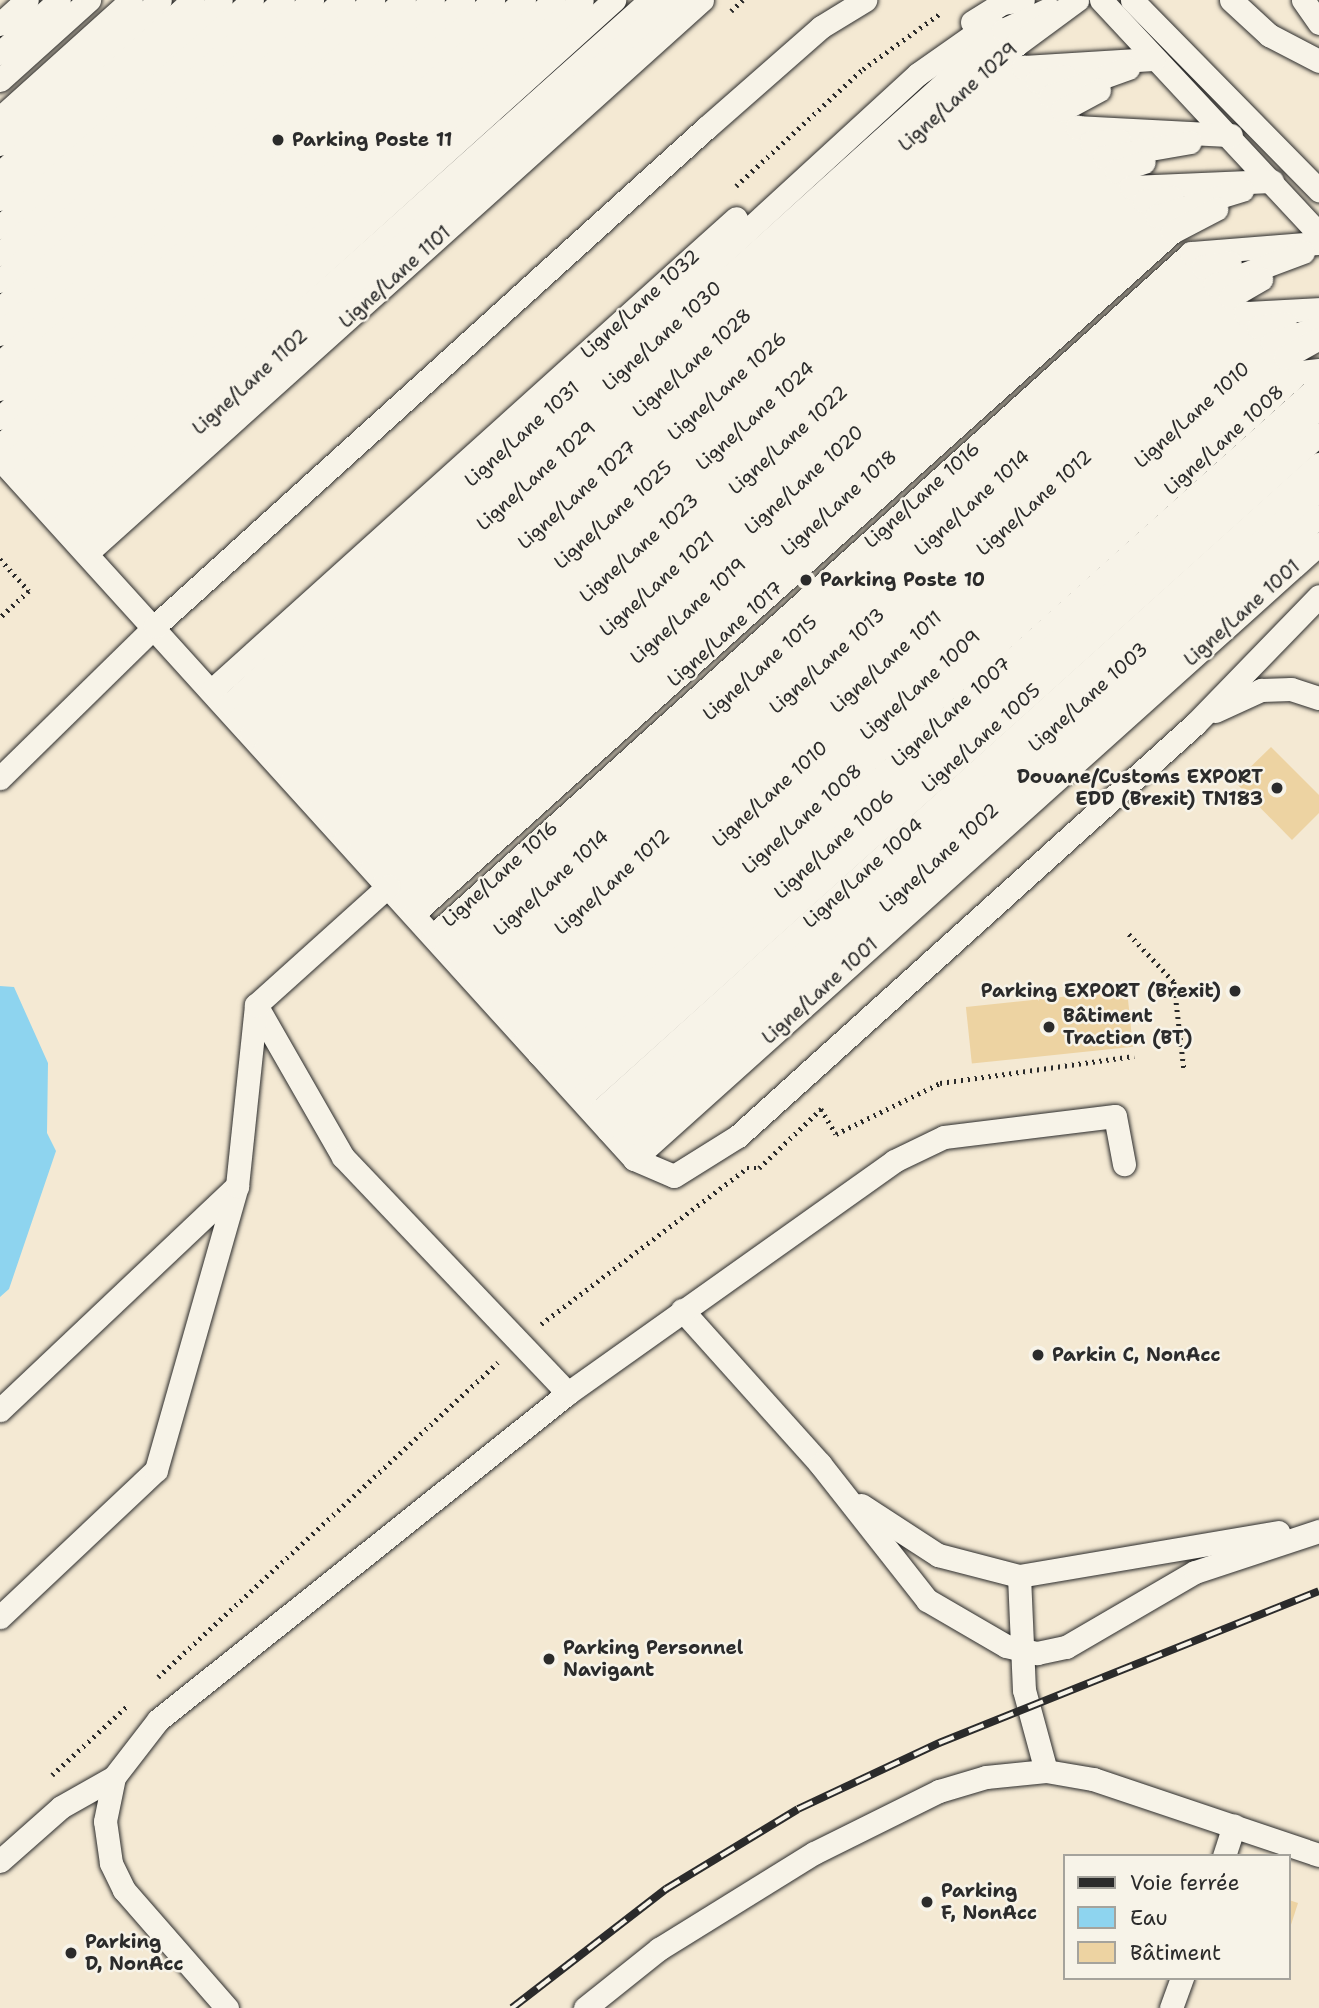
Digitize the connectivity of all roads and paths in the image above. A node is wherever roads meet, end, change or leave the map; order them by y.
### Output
1 (27, 0) edge
2 (59, 0) edge
3 (89, 0) edge
4 (131, 0) edge
5 (160, 0) edge
6 (193, 0) edge
7 (221, 0) edge
8 (252, 0) edge
9 (283, 0) edge
10 (312, 0) edge
11 (343, 0) edge
12 (373, 0) edge
13 (404, 0) edge
14 (433, 0) edge
15 (463, 0) edge
16 (493, 0) edge
17 (524, 0) edge
18 (554, 0) edge
19 (582, 0) edge
20 (614, 0) edge
21 (650, 0) edge
22 (674, 0) edge
23 (702, 0) edge
24 (843, 0) edge
25 (865, 0) edge
26 (1023, 0) edge
27 (1058, 0) edge
28 (1068, 0) edge
29 (1077, 0) edge
30 (1101, 0) edge
31 (1132, 0) edge
32 (1231, 0) edge
33 (1303, 0) edge
34 (1319, 23) edge
35 (0, 24) edge
36 (821, 27) junction
37 (0, 53) edge
38 (1154, 59) junction
39 (1319, 61) edge
40 (0, 80) edge
41 (0, 118) edge
42 (1231, 135) junction
43 (0, 144) edge
44 (0, 173) edge
45 (1272, 181) junction
46 (1319, 190) edge
47 (0, 199) edge
48 (0, 227) edge
49 (1319, 234) edge
50 (1319, 245) edge
51 (0, 254) edge
52 (0, 281) edge
53 (0, 309) edge
54 (1319, 309) edge
55 (1319, 317) edge
56 (1319, 327) edge
57 (0, 334) edge
58 (1319, 339) edge
59 (0, 363) edge
60 (1319, 370) edge
61 (1319, 386) edge
62 (0, 389) edge
63 (1319, 407) edge
64 (0, 418) edge
65 (1319, 434) edge
66 (1319, 464) edge
67 (1319, 489) edge
68 (37, 497) edge
69 (1319, 516) edge
70 (1319, 544) edge
71 (0, 559) edge
72 (1319, 596) edge
73 (0, 618) edge
74 (155, 626) junction
75 (1319, 698) edge
76 (1195, 724) junction
77 (0, 778) edge
78 (316, 806) junction
79 (1129, 934) dead end
80 (257, 1005) junction
81 (533, 1047) junction
82 (1184, 1068) dead end
83 (1124, 1164) dead end
84 (237, 1186) junction
85 (682, 1310) junction
86 (568, 1393) junction
87 (0, 1410) edge
88 (845, 1494) junction
89 (1319, 1530) edge
90 (1019, 1576) junction
91 (0, 1616) edge
92 (1022, 1652) junction
93 (1046, 1771) junction
94 (114, 1777) junction
95 (1234, 1826) junction
96 (1225, 1854) edge
97 (1319, 1855) edge
98 (0, 1861) edge
99 (1181, 1980) edge
100 (226, 2008) edge
101 (585, 2008) edge
102 (1171, 2008) edge

1 - 35 lane
2 - 37 lane
3 - 40 lane
4 - 41 lane
5 - 43 lane
6 - 44 lane
7 - 47 lane
8 - 48 lane
9 - 51 lane
10 - 52 lane
11 - 53 lane
12 - 57 lane
13 - 59 lane
14 - 62 lane
15 - 64 lane
16 - 68 lane
17 - 68 lane
18 - 68 lane
19 - 68 lane
20 - 68 lane
21 - 68 lane
22 - 68 lane, Ligne/Lane 1102
23 - 68 lane, Ligne/Lane 1101
24 - 36 lane
25 - 36 lane
26 - 78 lane, Ligne/Lane 1032
27 - 78 lane, Ligne/Lane 1031
28 - 78 lane, Ligne/Lane 1030
29 - 78 lane, Ligne/Lane 1029
30 - 38 lane
31 - 46 lane
32 - 39 lane
33 - 34 lane
36 - 74 lane
38 - 42 lane
38 - 78 lane, Ligne/Lane 1025
38 - 78 lane, Ligne/Lane 1027
42 - 45 lane
42 - 78 lane, Ligne/Lane 1021
42 - 78 lane, Ligne/Lane 1023
45 - 49 lane
45 - 78 lane, Ligne/Lane 1017
45 - 78 lane, Ligne/Lane 1019
50 - 81 lane, Ligne/Lane 1013
50 - 81 lane, Ligne/Lane 1015
54 - 81 lane, Ligne/Lane 1012
55 - 81 lane, Ligne/Lane 1011
56 - 81 lane, Ligne/Lane 1010
58 - 81 lane, Ligne/Lane 1009
60 - 81 lane, Ligne/Lane 1008
61 - 81 lane, Ligne/Lane 1007
63 - 81 lane, Ligne/Lane 1006
65 - 81 lane, Ligne/Lane 1005
66 - 81 lane, Ligne/Lane 1004
67 - 81 lane, Ligne/Lane 1003
68 - 74 lane
69 - 81 lane, Ligne/Lane 1002
70 - 81 lane, Ligne/Lane 1001
71 - 73 path
72 - 76 lane
74 - 77 lane
74 - 78 lane
75 - 76 lane
76 - 81 lane
78 - 80 lane
78 - 81 lane
79 - 82 path
80 - 84 lane
80 - 86 lane
83 - 85 lane
84 - 87 lane
84 - 91 lane
85 - 86 lane
85 - 88 lane
86 - 94 lane
88 - 90 lane
88 - 92 lane
89 - 90 lane
89 - 92 lane
90 - 92 lane
92 - 93 lane
93 - 95 lane
93 - 101 lane
94 - 98 lane
94 - 100 lane
95 - 96 lane
95 - 97 lane
99 - 102 lane

